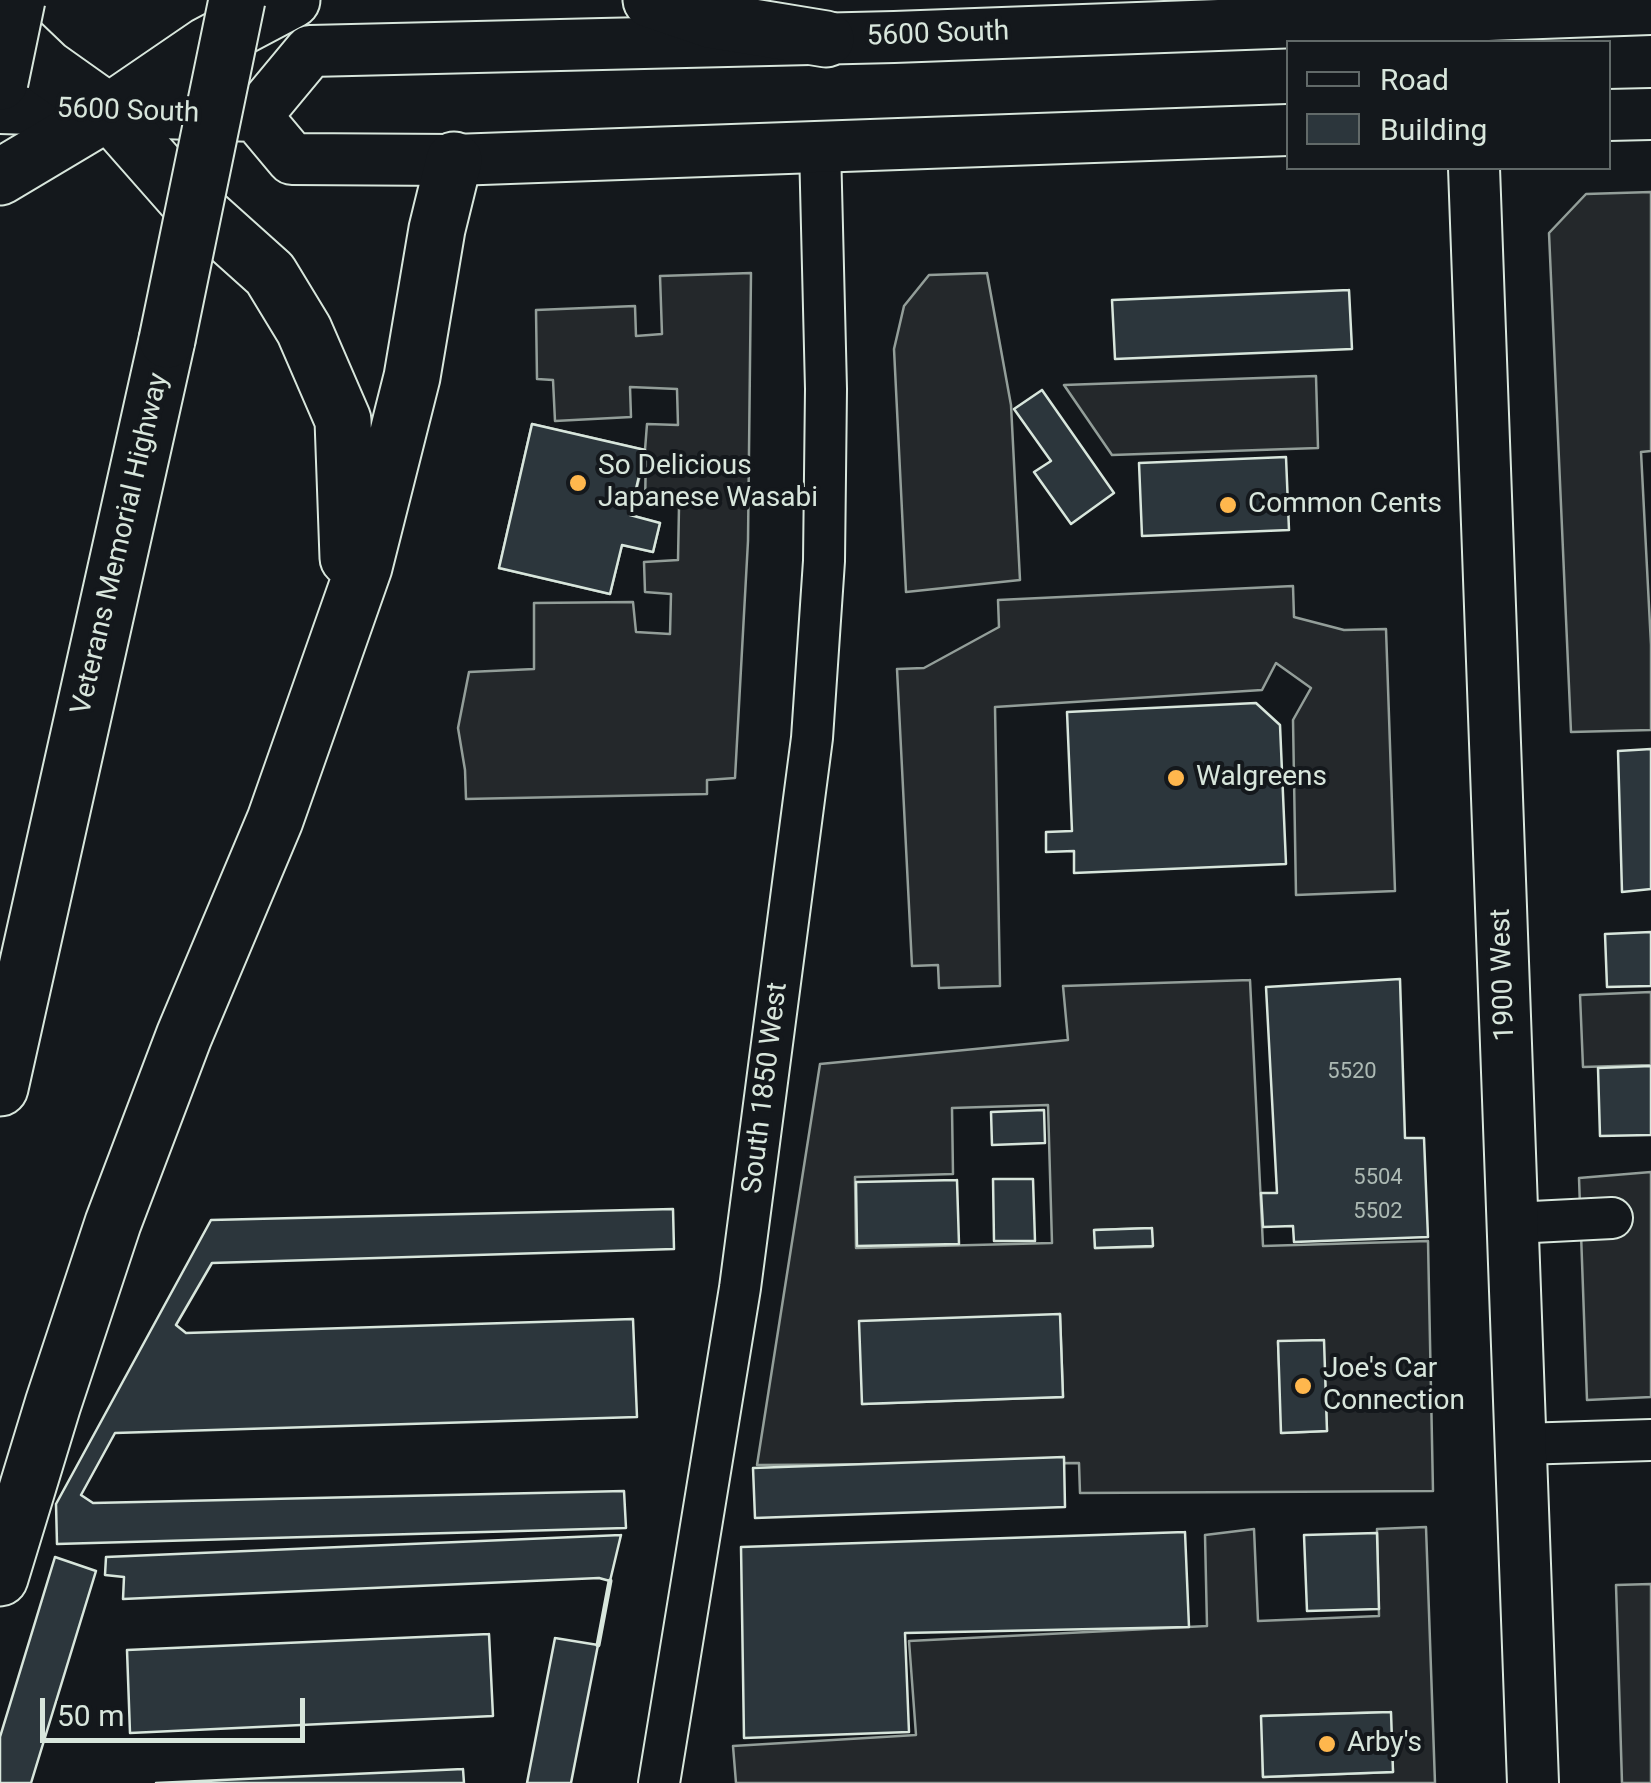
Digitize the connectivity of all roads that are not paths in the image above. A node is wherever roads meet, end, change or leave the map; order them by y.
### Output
1 (17, 0) edge
2 (236, 0) edge
3 (292, 0) edge
4 (651, 0) edge
5 (1651, 9) edge
6 (1468, 19) edge
7 (0, 22) edge
8 (826, 39) junction
9 (0, 82) edge
10 (0, 108) edge
11 (108, 112) junction
12 (1651, 114) edge
13 (1611, 115) edge
14 (256, 116) junction
15 (1286, 130) edge
16 (820, 147) junction
17 (454, 160) junction
18 (1474, 170) edge
19 (0, 176) edge
20 (348, 613) junction
21 (0, 1088) edge
22 (1612, 1218) dead end
23 (1513, 1223) junction
24 (1651, 1440) edge
25 (1520, 1444) junction
26 (0, 1578) edge
27 (659, 1783) edge
28 (1532, 1783) edge

1 - 9 highway, bridge
2 - 21 highway, Veterans Memorial Highway, bridge
3 - 11 highway
4 - 8 highway
5 - 6 main road, 5600 South
6 - 8 main road, 5600 South
7 - 11 highway
8 - 14 main road, 5600 South
10 - 11 main road, 5600 South
11 - 14 main road, 5600 South
11 - 19 highway
11 - 20 highway
12 - 13 main road
14 - 17 main road
15 - 16 main road
16 - 17 main road
16 - 27 street, South 1850 West
17 - 20 highway
18 - 23 main road, 1900 West
20 - 26 highway
22 - 23 street
23 - 25 main road, 1900 West
24 - 25 street
25 - 28 main road, 1900 West

